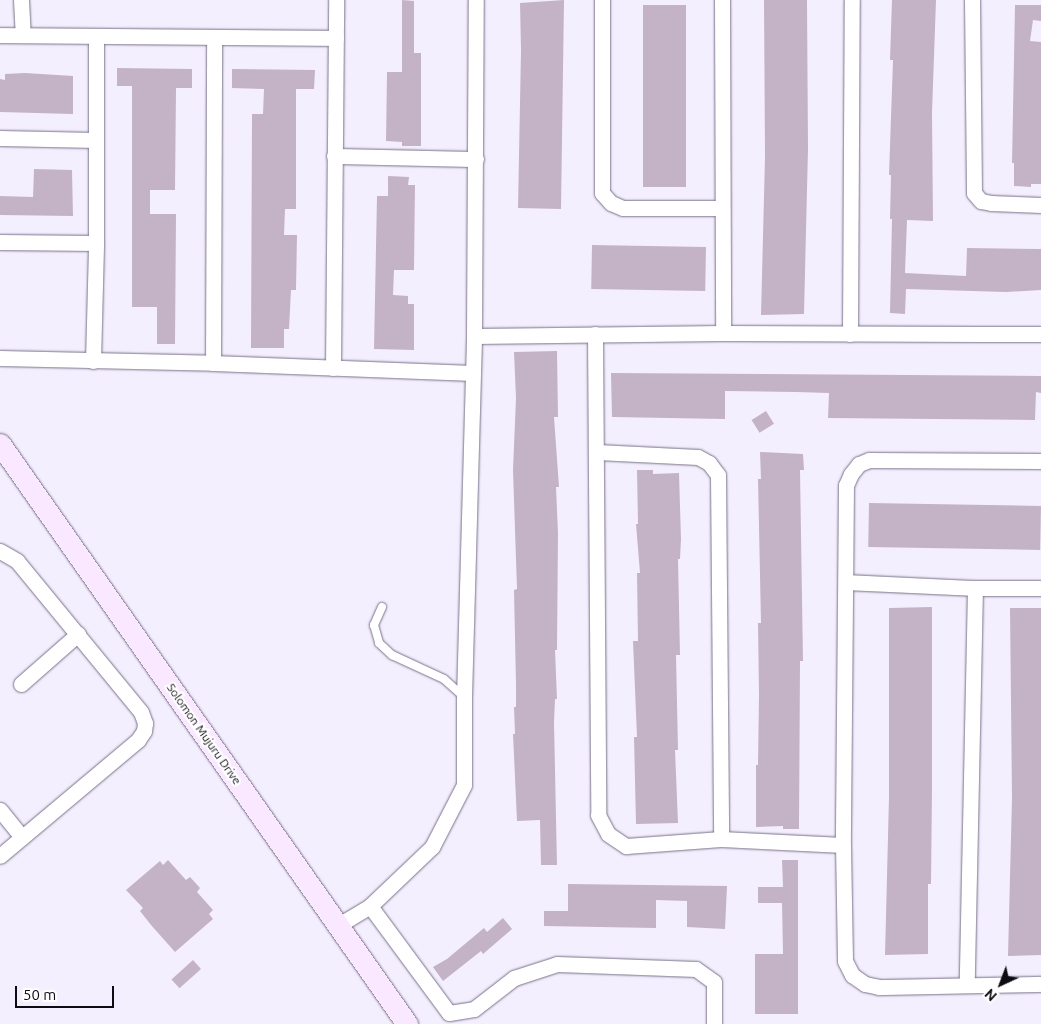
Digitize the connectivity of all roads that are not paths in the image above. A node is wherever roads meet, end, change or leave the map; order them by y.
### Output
1 (21, 0) edge
2 (336, 0) edge
3 (476, 0) edge
4 (602, 0) edge
5 (722, 0) edge
6 (852, 0) edge
7 (972, 0) edge
8 (23, 34) junction
9 (0, 35) edge
10 (96, 36) junction
11 (214, 38) junction
12 (336, 38) junction
13 (0, 138) edge
14 (96, 140) junction
15 (334, 156) junction
16 (476, 159) junction
17 (1041, 205) edge
18 (721, 208) junction
19 (0, 242) edge
20 (96, 243) junction
21 (723, 333) junction
22 (595, 334) junction
23 (850, 334) junction
24 (1041, 334) edge
25 (474, 336) junction
26 (0, 358) edge
27 (93, 360) junction
28 (213, 363) junction
29 (333, 368) junction
30 (473, 373) junction
31 (2, 450) edge
32 (597, 452) junction
33 (1041, 461) edge
34 (0, 551) edge
35 (847, 582) junction
36 (975, 588) junction
37 (1041, 588) edge
38 (382, 607) dead end
39 (78, 634) junction
40 (21, 684) dead end
41 (464, 697) junction
42 (0, 810) edge
43 (22, 837) junction
44 (721, 839) junction
45 (843, 845) junction
46 (0, 856) edge
47 (370, 906) junction
48 (337, 926) junction
49 (1041, 984) edge
50 (967, 985) junction
51 (407, 1024) edge
52 (714, 1024) edge

1 - 8 street
2 - 12 street
3 - 16 street
4 - 18 street
5 - 18 street
6 - 23 street
7 - 17 street
8 - 9 street
8 - 10 street
10 - 11 street
10 - 14 street
11 - 12 street
11 - 28 street
12 - 15 street
13 - 14 street
14 - 20 street
15 - 16 street
15 - 29 street
16 - 25 street
18 - 21 street
19 - 20 street
20 - 27 street
21 - 22 street
21 - 23 street
22 - 25 street
22 - 32 street
23 - 24 street
25 - 30 street
26 - 27 street
27 - 28 street
28 - 29 street
29 - 30 street
30 - 41 street
31 - 48 street, Solomon Mujuru Drive
32 - 44 street
32 - 44 street
33 - 35 street
34 - 39 street
35 - 36 street
35 - 45 street
36 - 37 street
36 - 50 street
38 - 41 lane
39 - 40 street
39 - 43 street
41 - 47 street
42 - 43 street
43 - 46 street
44 - 45 street
45 - 50 street
47 - 48 street
47 - 52 street
48 - 51 street, Solomon Mujuru Drive
49 - 50 street

